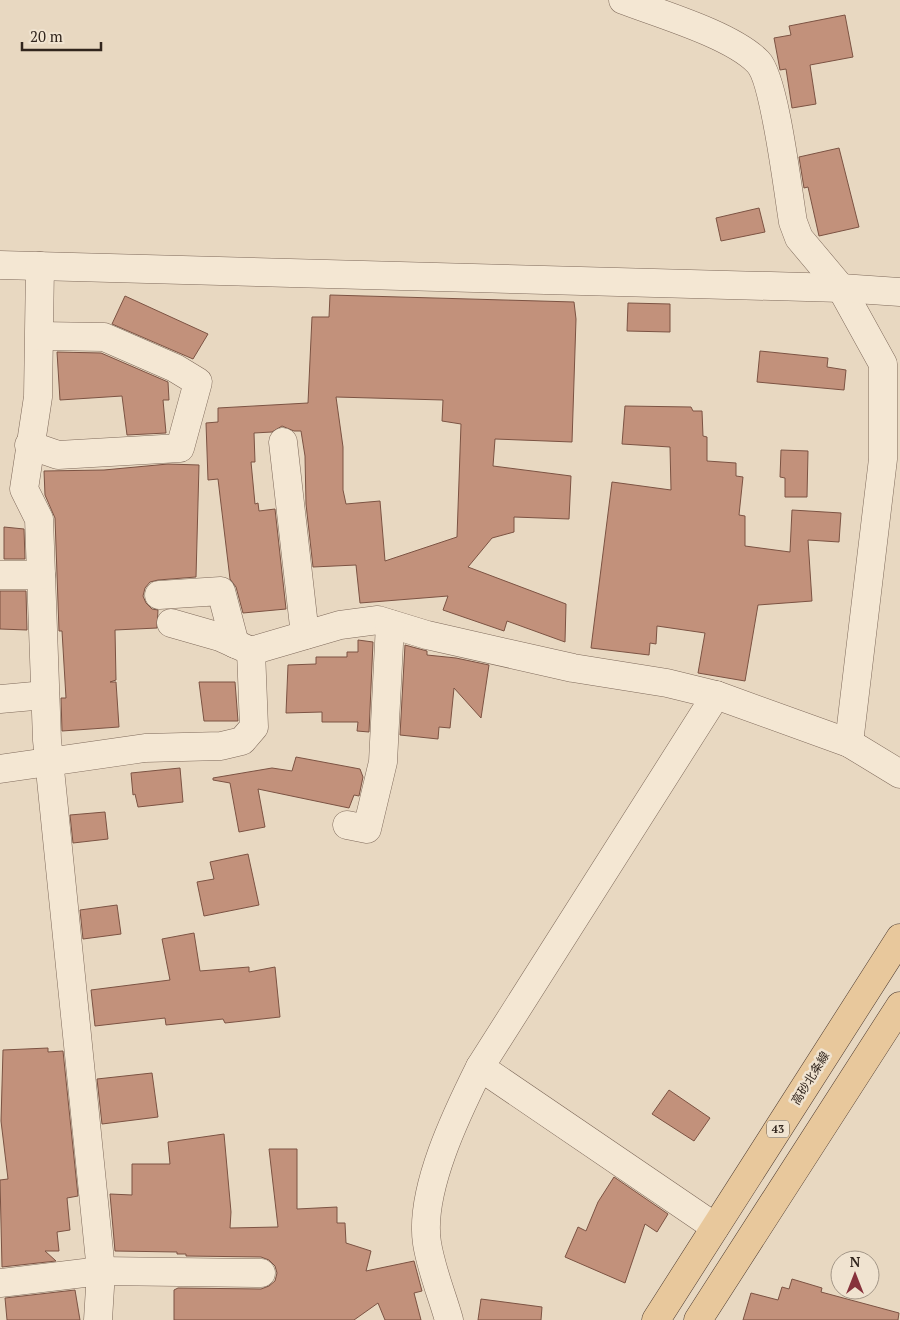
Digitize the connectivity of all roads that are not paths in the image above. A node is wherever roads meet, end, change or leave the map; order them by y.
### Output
1 (623, 0) edge
2 (0, 265) edge
3 (40, 266) junction
4 (841, 288) junction
5 (900, 292) edge
6 (40, 336) junction
7 (283, 442) dead end
8 (30, 445) junction
9 (0, 575) edge
10 (41, 575) junction
11 (159, 595) dead end
12 (170, 623) dead end
13 (390, 624) junction
14 (305, 635) junction
15 (243, 647) junction
16 (45, 695) junction
17 (716, 695) junction
18 (0, 699) edge
19 (849, 743) junction
20 (51, 763) junction
21 (0, 769) edge
22 (900, 774) edge
23 (347, 825) dead end
24 (900, 938) edge
25 (900, 1006) edge
26 (480, 1067) junction
27 (715, 1227) junction
28 (100, 1271) junction
29 (261, 1273) dead end
30 (0, 1283) edge
31 (98, 1320) edge
32 (449, 1320) edge
33 (656, 1320) edge
34 (698, 1320) edge

1 - 4 street
2 - 3 street
3 - 4 street
3 - 6 street
4 - 5 street
4 - 19 street
6 - 8 street
6 - 8 street
7 - 14 street
8 - 10 street
9 - 10 street
10 - 16 street
11 - 15 street
12 - 15 street
13 - 14 street
13 - 17 street
13 - 23 street
14 - 15 street
15 - 20 street
16 - 18 street
16 - 20 street
17 - 19 street
17 - 26 street
19 - 22 street
20 - 21 street
20 - 28 street
24 - 27 main road, 高砂北条線 / 43
25 - 34 main road
26 - 27 street
26 - 32 street
27 - 33 main road, 高砂北条線 / 43
28 - 29 street
28 - 30 street
28 - 31 street

